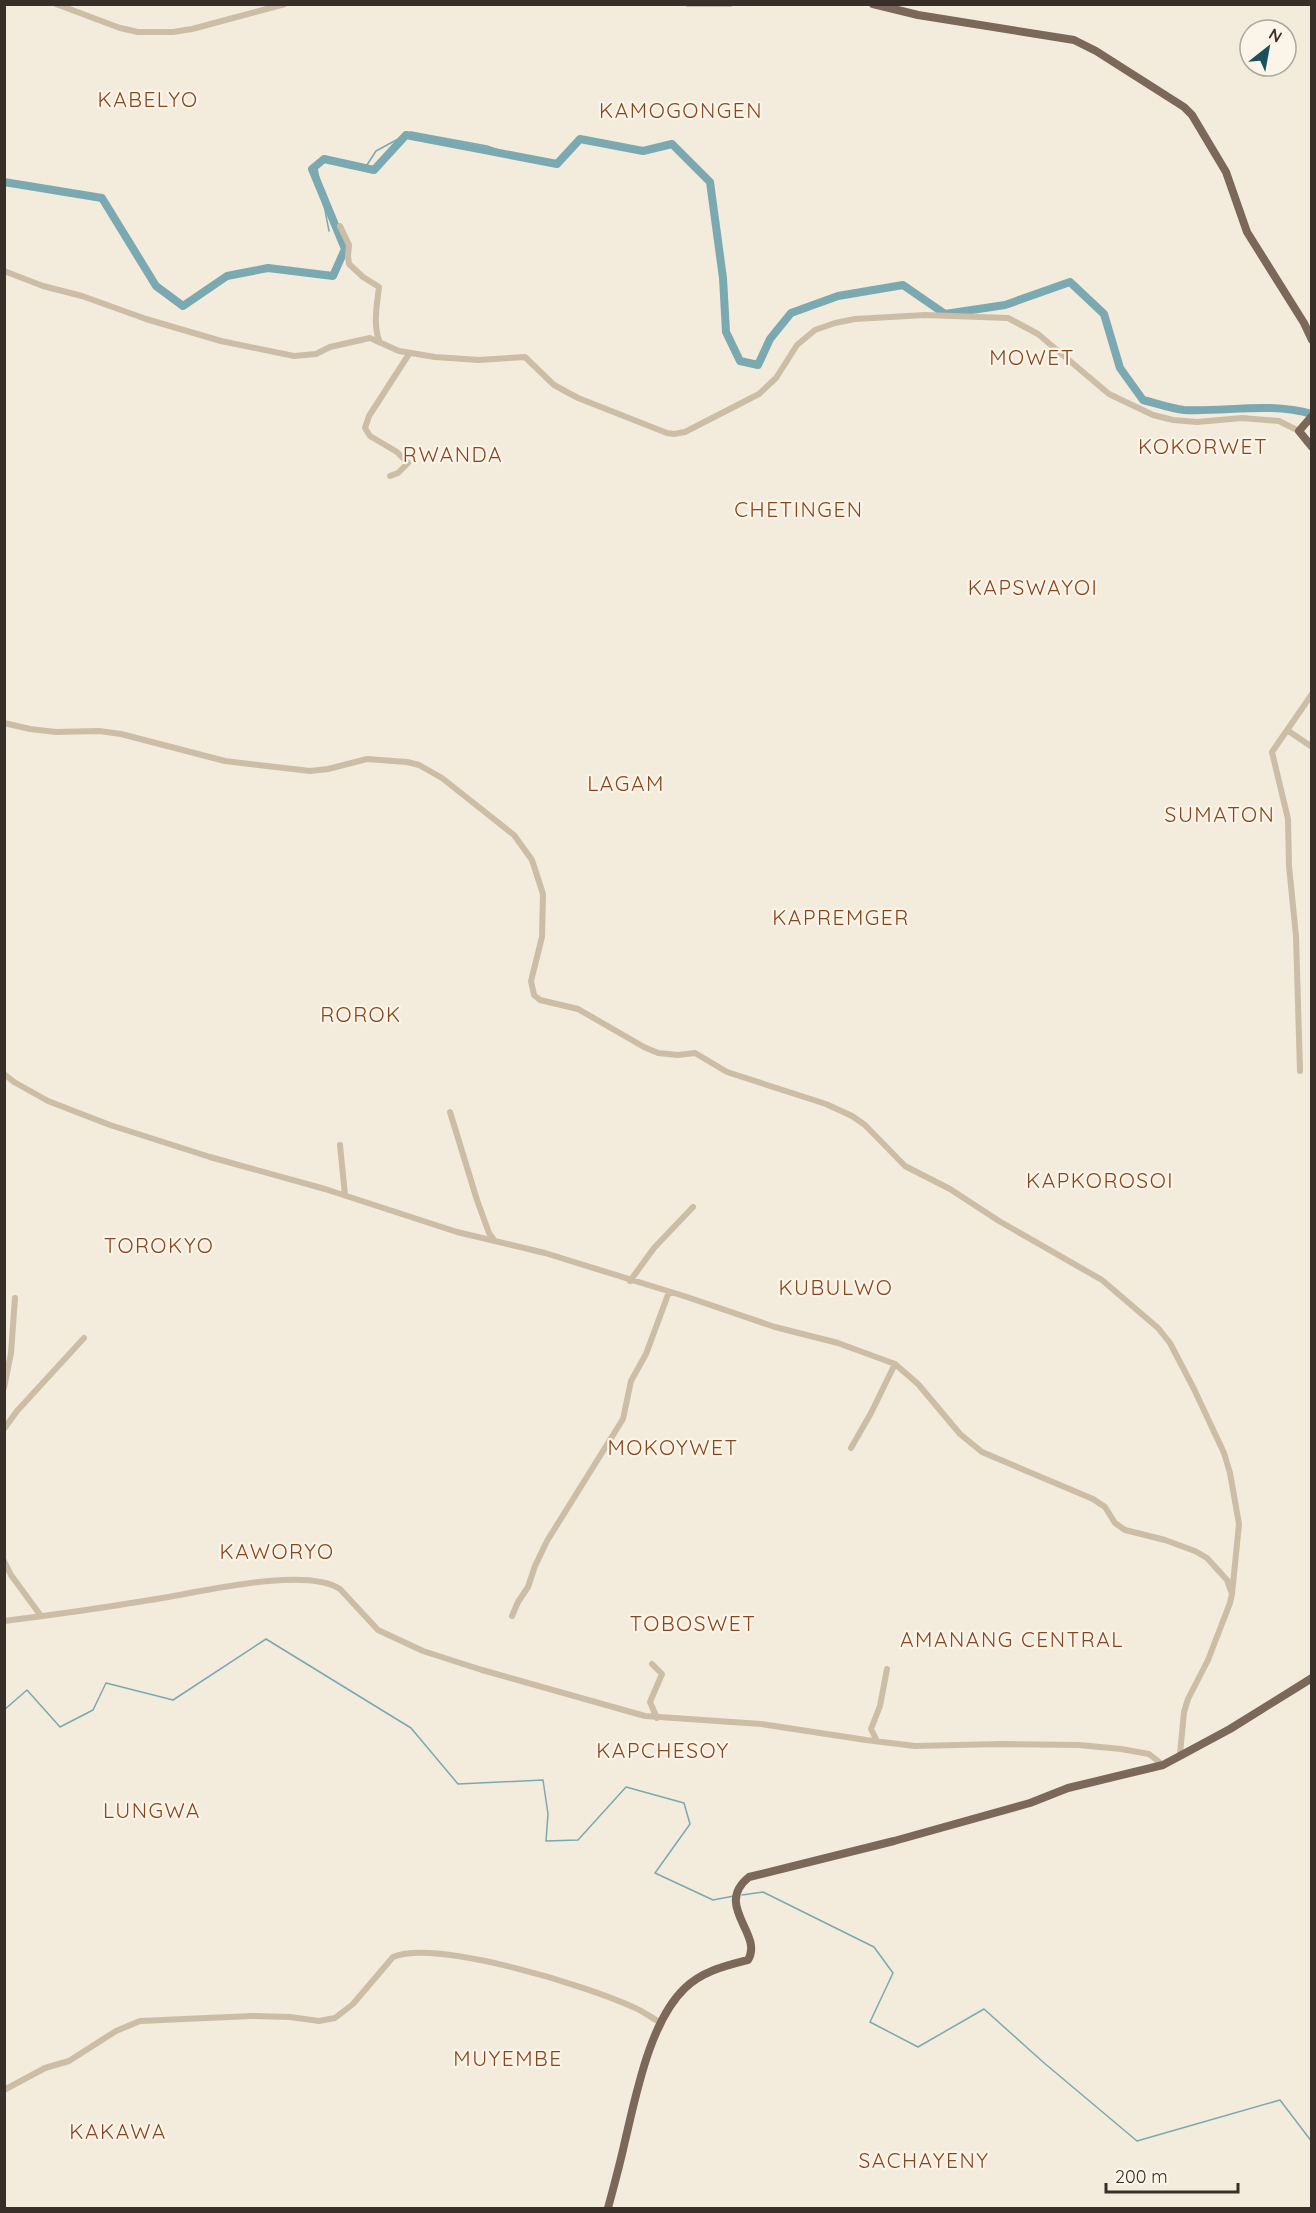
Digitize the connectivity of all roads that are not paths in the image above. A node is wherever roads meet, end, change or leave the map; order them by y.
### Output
1 (56, 4) edge
2 (285, 4) edge
3 (688, 4) edge
4 (730, 4) edge
5 (873, 4) edge
6 (340, 226) dead end
7 (4, 271) edge
8 (1311, 338) edge
9 (379, 340) junction
10 (409, 354) junction
11 (1311, 416) edge
12 (1299, 430) junction
13 (1311, 447) edge
14 (390, 476) dead end
15 (1311, 694) edge
16 (4, 723) edge
17 (1287, 730) junction
18 (1311, 747) edge
19 (1300, 1071) dead end
20 (4, 1074) edge
21 (450, 1112) dead end
22 (340, 1145) dead end
23 (345, 1196) junction
24 (693, 1207) dead end
25 (494, 1240) junction
26 (630, 1281) junction
27 (669, 1292) junction
28 (15, 1298) dead end
29 (84, 1338) dead end
30 (895, 1364) junction
31 (4, 1388) edge
32 (4, 1429) edge
33 (851, 1448) dead end
34 (4, 1562) edge
35 (1232, 1594) junction
36 (41, 1616) junction
37 (512, 1616) dead end
38 (4, 1622) edge
39 (652, 1664) dead end
40 (887, 1669) dead end
41 (1311, 1678) edge
42 (657, 1718) junction
43 (877, 1742) junction
44 (1180, 1754) junction
45 (1163, 1765) junction
46 (661, 2023) junction
47 (4, 2090) edge
48 (608, 2208) edge

1 - 2 street
3 - 4 street
5 - 8 main road
6 - 9 street
7 - 9 street
9 - 10 street
10 - 12 street
10 - 14 street
11 - 12 main road
12 - 13 main road
15 - 17 street
16 - 35 street
17 - 18 street
17 - 19 street
20 - 23 street
21 - 25 street
22 - 23 street
23 - 25 street
24 - 26 street
25 - 26 street
26 - 27 street
27 - 30 street
27 - 37 street
28 - 31 street
29 - 32 street
30 - 33 street
30 - 35 street
34 - 36 street
35 - 44 street
36 - 38 street
36 - 42 street
39 - 42 street
40 - 43 street
41 - 44 main road
42 - 43 street
43 - 45 street
44 - 45 main road
45 - 46 main road
46 - 47 street
46 - 48 main road

